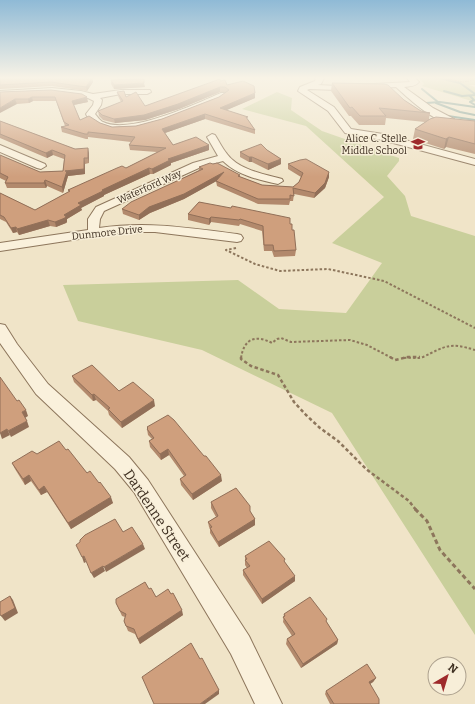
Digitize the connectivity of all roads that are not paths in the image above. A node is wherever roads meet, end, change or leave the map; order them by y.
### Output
1 (92, 111) edge
2 (183, 111) edge
3 (333, 111) edge
4 (416, 111) edge
5 (429, 111) edge
6 (451, 121) junction
7 (461, 123) edge
8 (212, 137) dead end
9 (0, 148) edge
10 (224, 158) junction
11 (475, 162) edge
12 (41, 166) dead end
13 (278, 181) dead end
14 (94, 232) junction
15 (238, 238) road end
16 (0, 247) edge
17 (0, 329) edge
18 (270, 704) edge

1 - 2 street
3 - 11 street
4 - 6 street
5 - 6 street
6 - 7 street
8 - 10 street
9 - 12 street
10 - 13 street
10 - 14 street, Waterford Way
14 - 15 street, Dunmore Drive
14 - 16 street, Dunmore Drive
17 - 18 street, Dardenne Street

